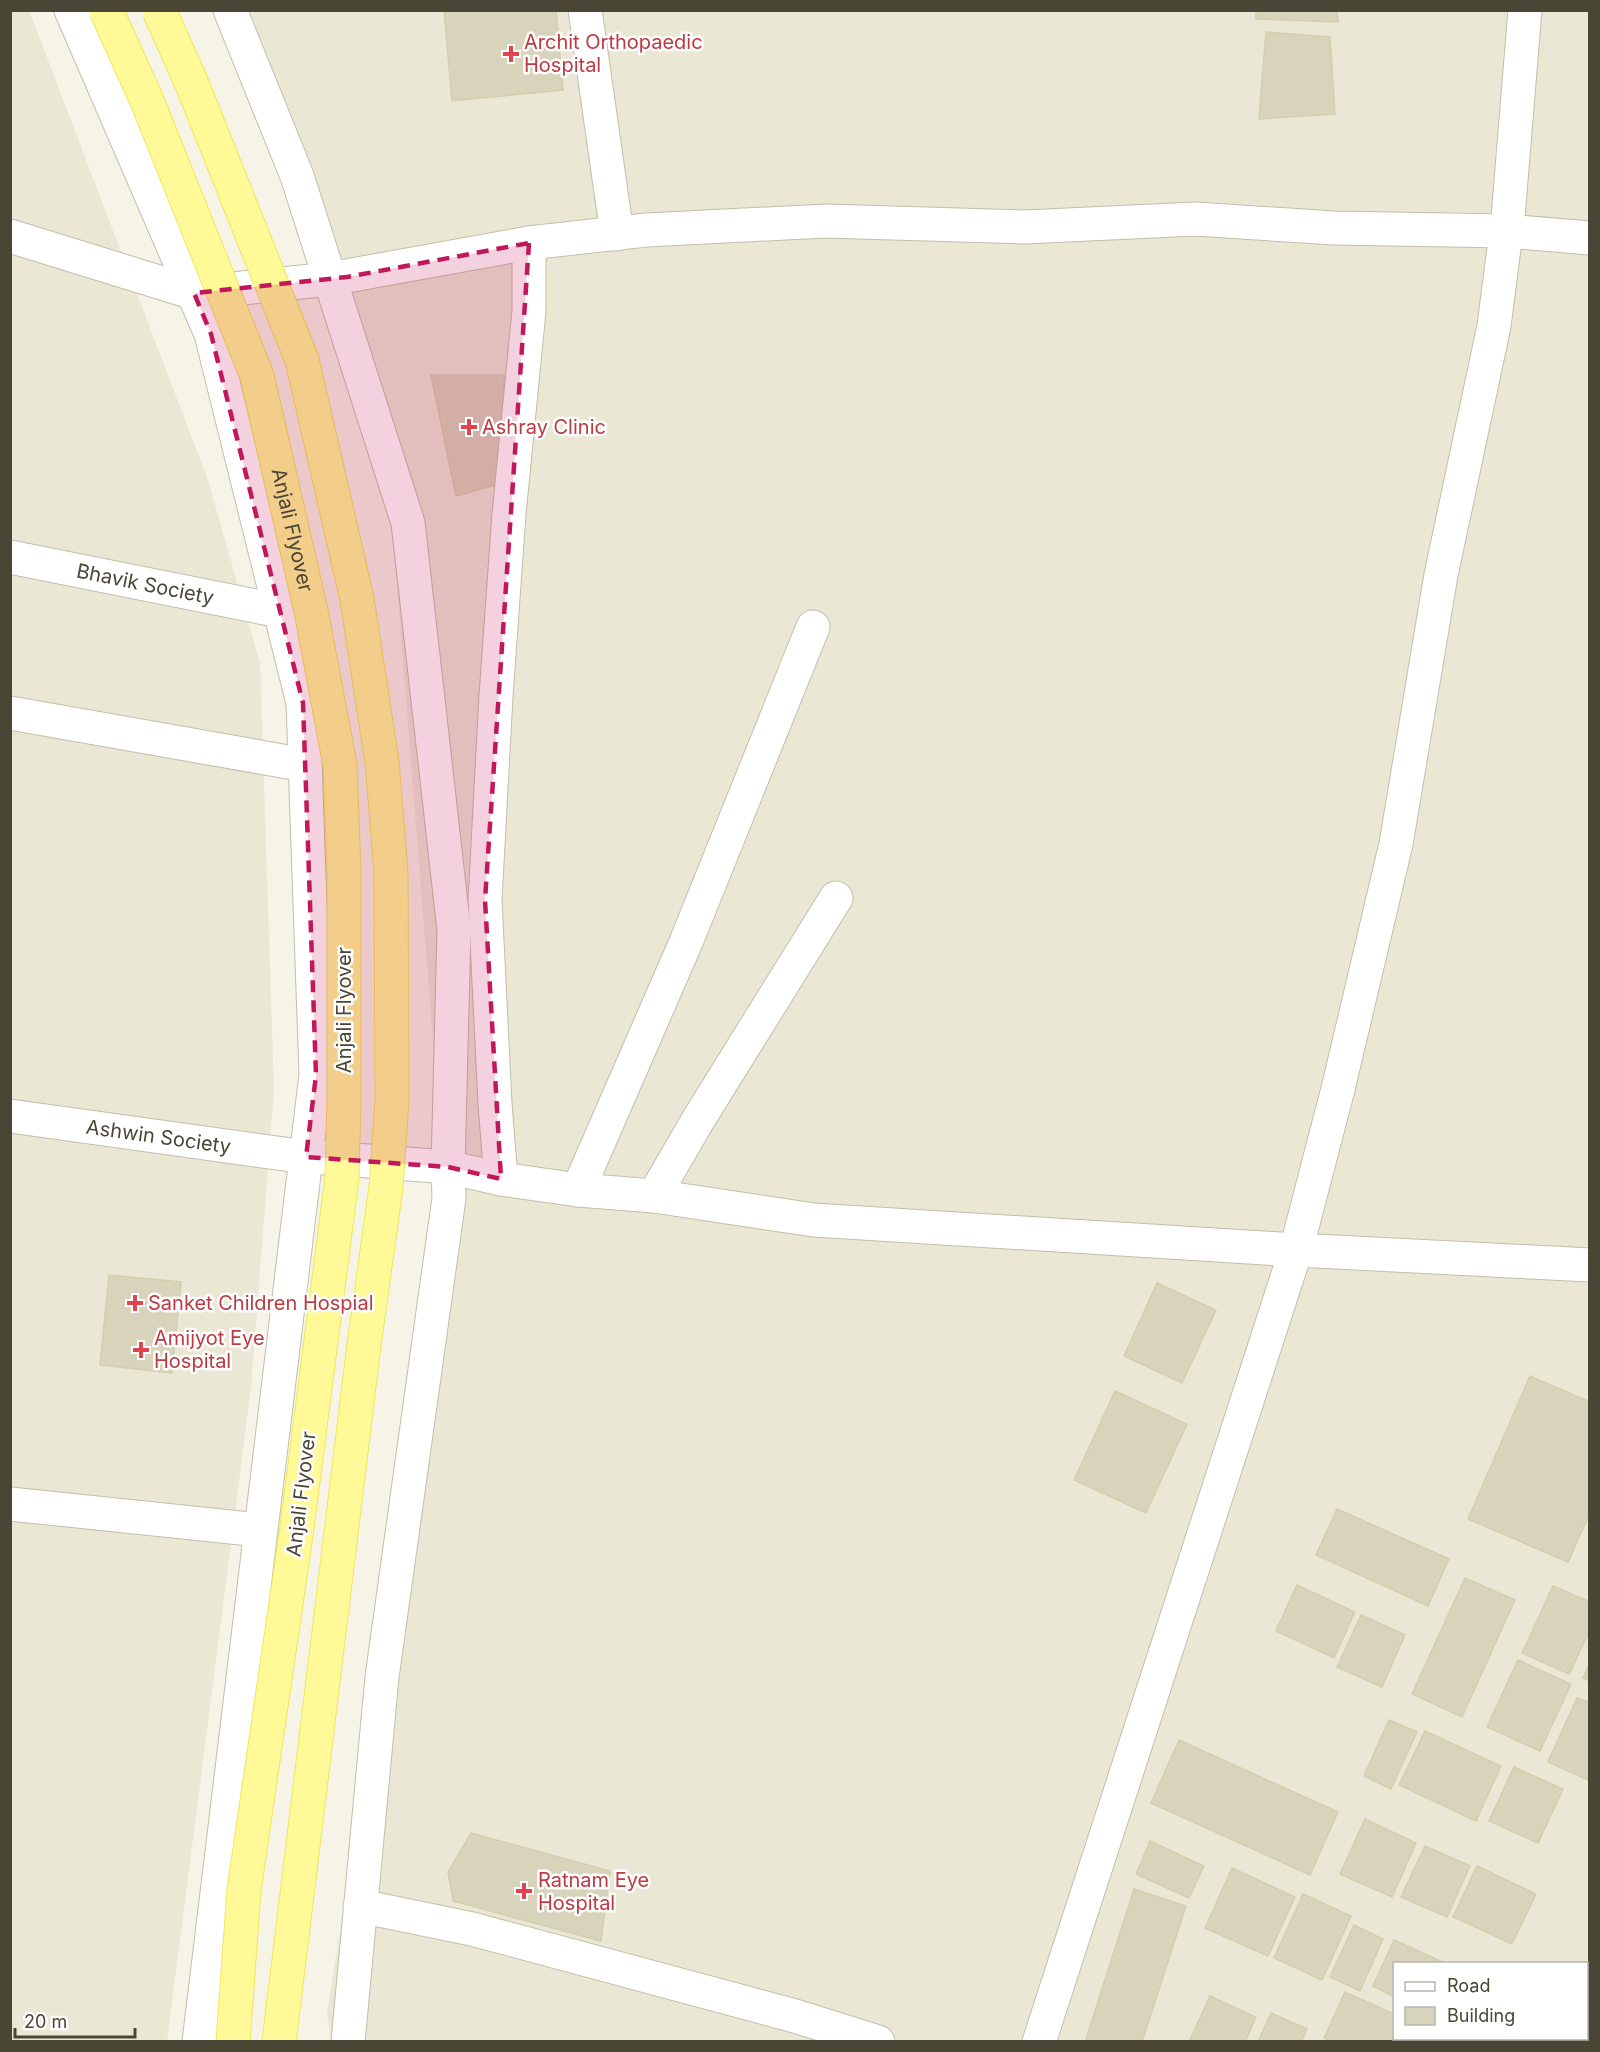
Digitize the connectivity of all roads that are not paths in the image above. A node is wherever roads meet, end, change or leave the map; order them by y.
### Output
1 (71, 10) edge
2 (106, 10) edge
3 (159, 10) edge
4 (230, 10) edge
5 (585, 10) edge
6 (1525, 10) edge
7 (1507, 231) junction
8 (617, 234) junction
9 (10, 236) edge
10 (1590, 238) edge
11 (530, 243) junction
12 (330, 279) junction
13 (194, 293) junction
14 (10, 557) edge
15 (280, 611) junction
16 (813, 627) dead end
17 (10, 713) edge
18 (305, 765) junction
19 (836, 898) dead end
20 (10, 1116) edge
21 (306, 1157) junction
22 (448, 1167) junction
23 (501, 1179) junction
24 (578, 1190) junction
25 (654, 1196) junction
26 (1296, 1250) junction
27 (1590, 1265) edge
28 (10, 1504) edge
29 (260, 1530) junction
30 (360, 1906) junction
31 (199, 2042) edge
32 (233, 2042) edge
33 (279, 2042) edge
34 (348, 2042) edge
35 (879, 2042) edge
36 (1039, 2042) edge

1 - 13 street
2 - 32 main road, Anjali Flyover, bridge
3 - 33 main road, bridge
4 - 12 street
5 - 8 street
6 - 7 street
7 - 8 street
7 - 10 street
7 - 26 street
8 - 11 street
9 - 13 street
11 - 12 street
11 - 23 street
12 - 13 street
12 - 22 street
13 - 15 street
14 - 15 street, Bhavik Society
15 - 18 street
16 - 24 street
17 - 18 street
18 - 21 street
19 - 25 street
20 - 21 street, Ashwin Society
21 - 22 street, Ashwin Society
21 - 29 street
22 - 23 street, Ashwin Society
22 - 30 street
23 - 24 street, Ashwin Society
24 - 25 street, Ashwin Society
25 - 26 street, Ashwin Society
26 - 27 street, Ashwin Society
26 - 36 street
28 - 29 street
29 - 31 street
30 - 34 street
30 - 35 street

